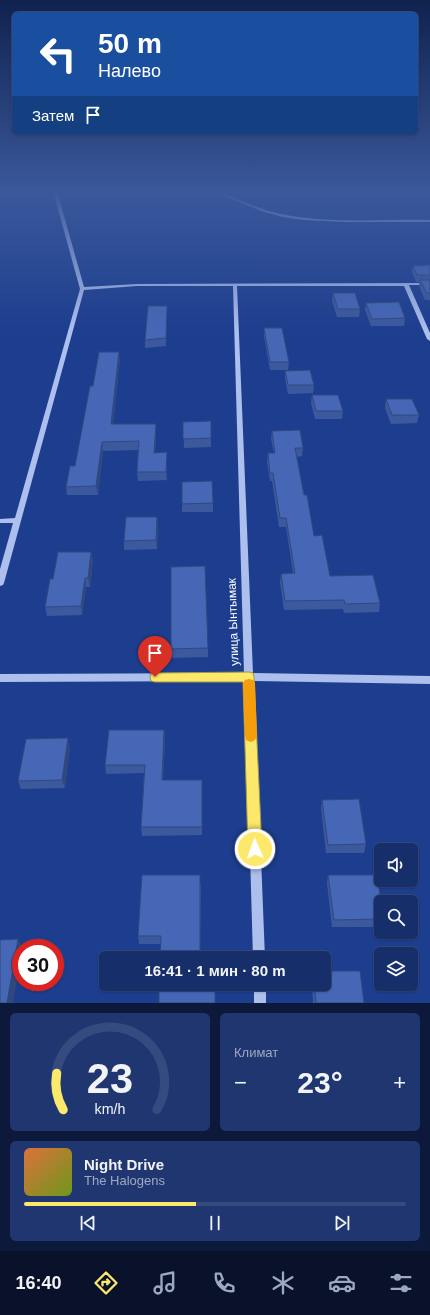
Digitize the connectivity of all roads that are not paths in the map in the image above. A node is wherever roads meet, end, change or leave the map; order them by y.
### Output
1 (68, 238) edge
2 (235, 284) junction
3 (406, 284) junction
4 (430, 284) edge
5 (82, 289) junction
6 (430, 339) edge
7 (16, 520) junction
8 (0, 521) edge
9 (0, 583) edge
10 (249, 677) junction
11 (0, 678) edge
12 (430, 680) edge
13 (259, 951) edge
14 (260, 991) edge
15 (260, 1003) edge

1 - 5 street
2 - 3 street
2 - 5 street
2 - 10 street, улица Ынтымак
3 - 4 street
3 - 6 street
5 - 7 street
7 - 8 street
7 - 9 street
10 - 11 street
10 - 12 street
10 - 13 street, улица Ынтымак
14 - 15 street

